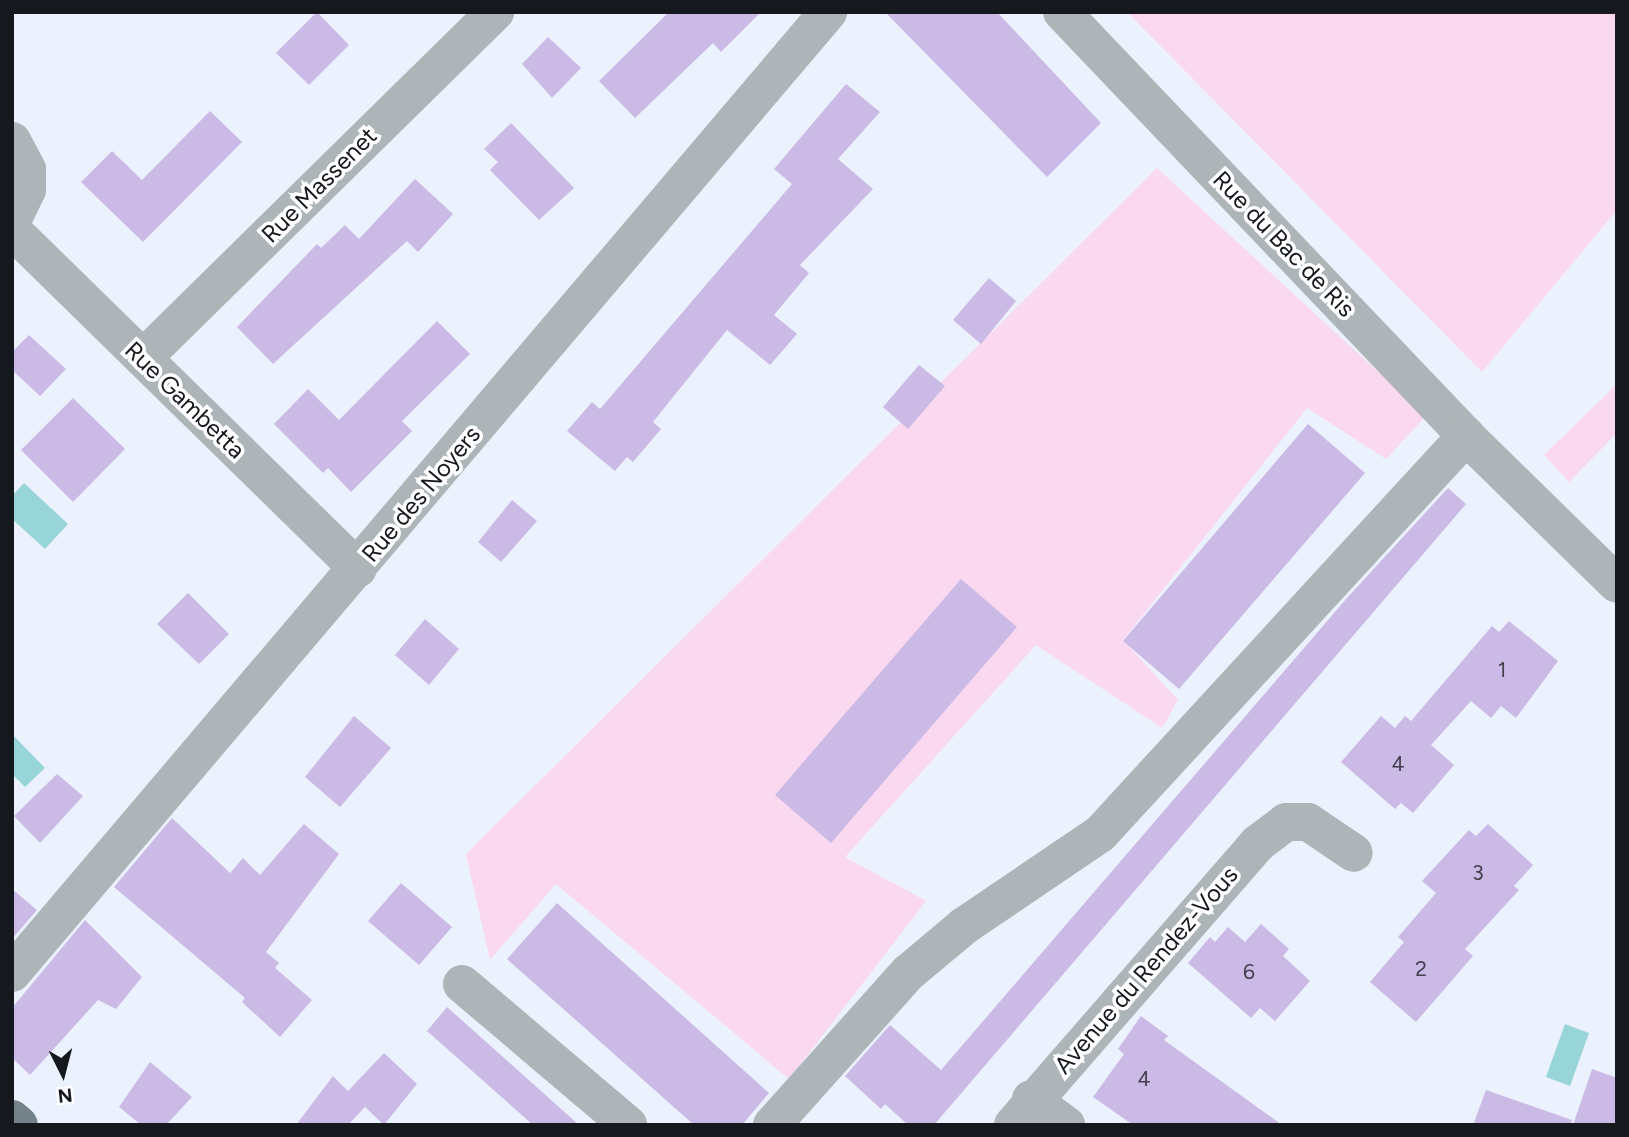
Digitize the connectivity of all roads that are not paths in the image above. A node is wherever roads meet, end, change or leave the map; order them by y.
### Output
1 (495, 12) edge
2 (828, 12) edge
3 (1062, 12) edge
4 (12, 141) edge
5 (12, 221) edge
6 (12, 230) edge
7 (143, 358) junction
8 (1466, 436) junction
9 (358, 569) junction
10 (1617, 584) edge
11 (1354, 853) dead end
12 (12, 973) edge
13 (462, 984) dead end
14 (1022, 1112) edge
15 (12, 1119) edge
16 (19, 1125) edge
17 (628, 1125) edge
18 (772, 1125) edge
19 (1066, 1125) edge

1 - 7 street, Rue Massenet
2 - 9 street, Rue des Noyers
3 - 8 street, Rue du Bac de Ris
4 - 5 street
6 - 7 street, Rue Gambetta
7 - 9 street, Rue Gambetta
8 - 10 street, Rue du Bac de Ris
8 - 18 street
9 - 12 street, Rue des Noyers
11 - 14 street, Avenue du Rendez-Vous
13 - 17 street
14 - 19 street
15 - 16 main road

